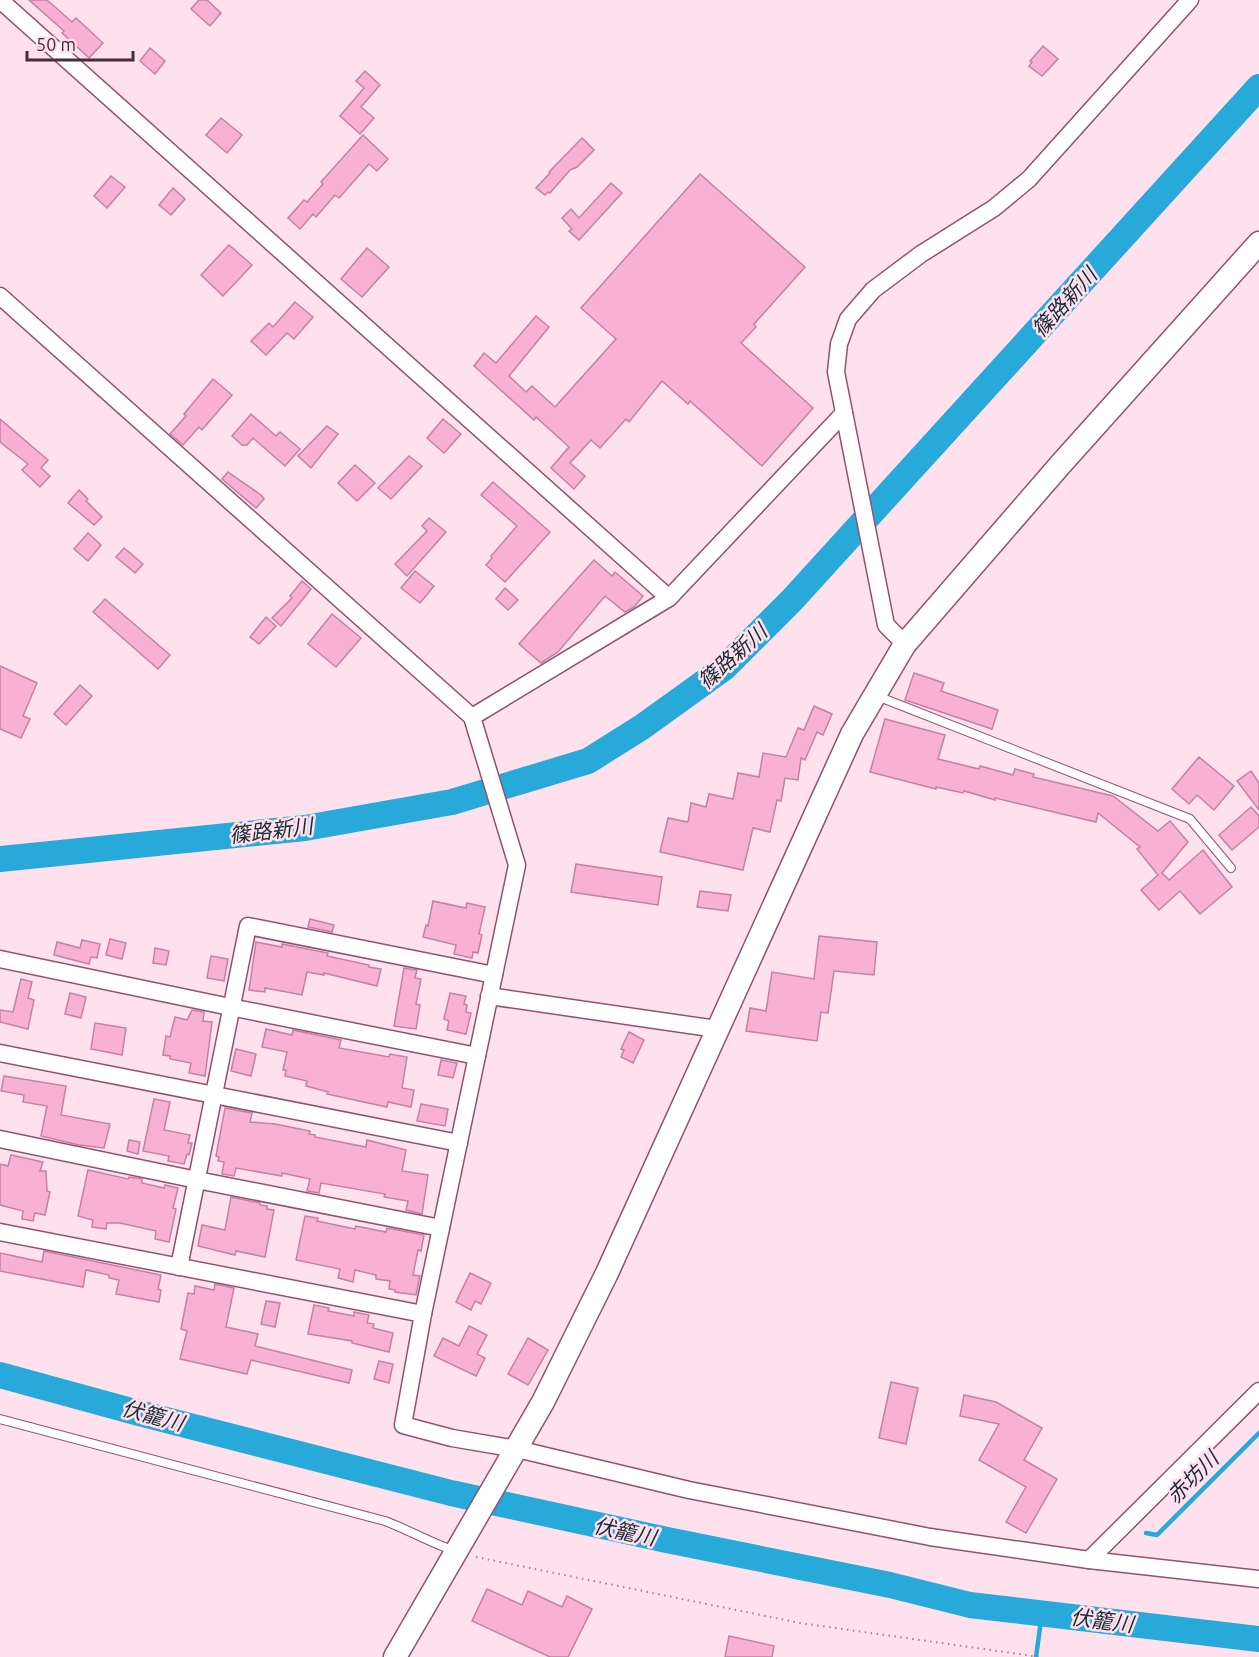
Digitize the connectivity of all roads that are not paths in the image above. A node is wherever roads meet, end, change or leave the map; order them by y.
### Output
1 (0, 0) edge
2 (1190, 0) edge
3 (1259, 243) edge
4 (0, 296) edge
5 (844, 413) junction
6 (669, 598) junction
7 (905, 644) junction
8 (874, 694) junction
9 (472, 717) junction
10 (1232, 868) dead end
11 (0, 959) edge
12 (494, 975) junction
13 (489, 996) junction
14 (230, 1007) junction
15 (717, 1029) junction
16 (0, 1053) edge
17 (477, 1056) junction
18 (215, 1096) junction
19 (0, 1139) edge
20 (459, 1143) junction
21 (196, 1180) junction
22 (441, 1228) junction
23 (0, 1232) edge
24 (179, 1267) junction
25 (423, 1314) junction
26 (1259, 1391) edge
27 (0, 1419) edge
28 (513, 1454) junction
29 (459, 1544) junction
30 (1089, 1560) junction
31 (1259, 1579) edge
32 (398, 1656) edge

1 - 6 street
2 - 5 street
3 - 7 street
4 - 9 street
5 - 6 street
5 - 7 street
6 - 9 street
7 - 8 street
8 - 10 lane
8 - 15 street
9 - 12 street
11 - 14 street
12 - 13 street
12 - 14 street
13 - 15 street
13 - 17 street
14 - 17 street
14 - 18 street
15 - 28 street
16 - 18 street
17 - 20 street
18 - 20 street
18 - 21 street
19 - 21 street
20 - 22 street
21 - 22 street
21 - 24 street
22 - 25 street
23 - 24 street
24 - 25 street
25 - 28 street
26 - 30 street
27 - 29 lane
28 - 29 street
28 - 30 street
29 - 32 street
30 - 31 street

